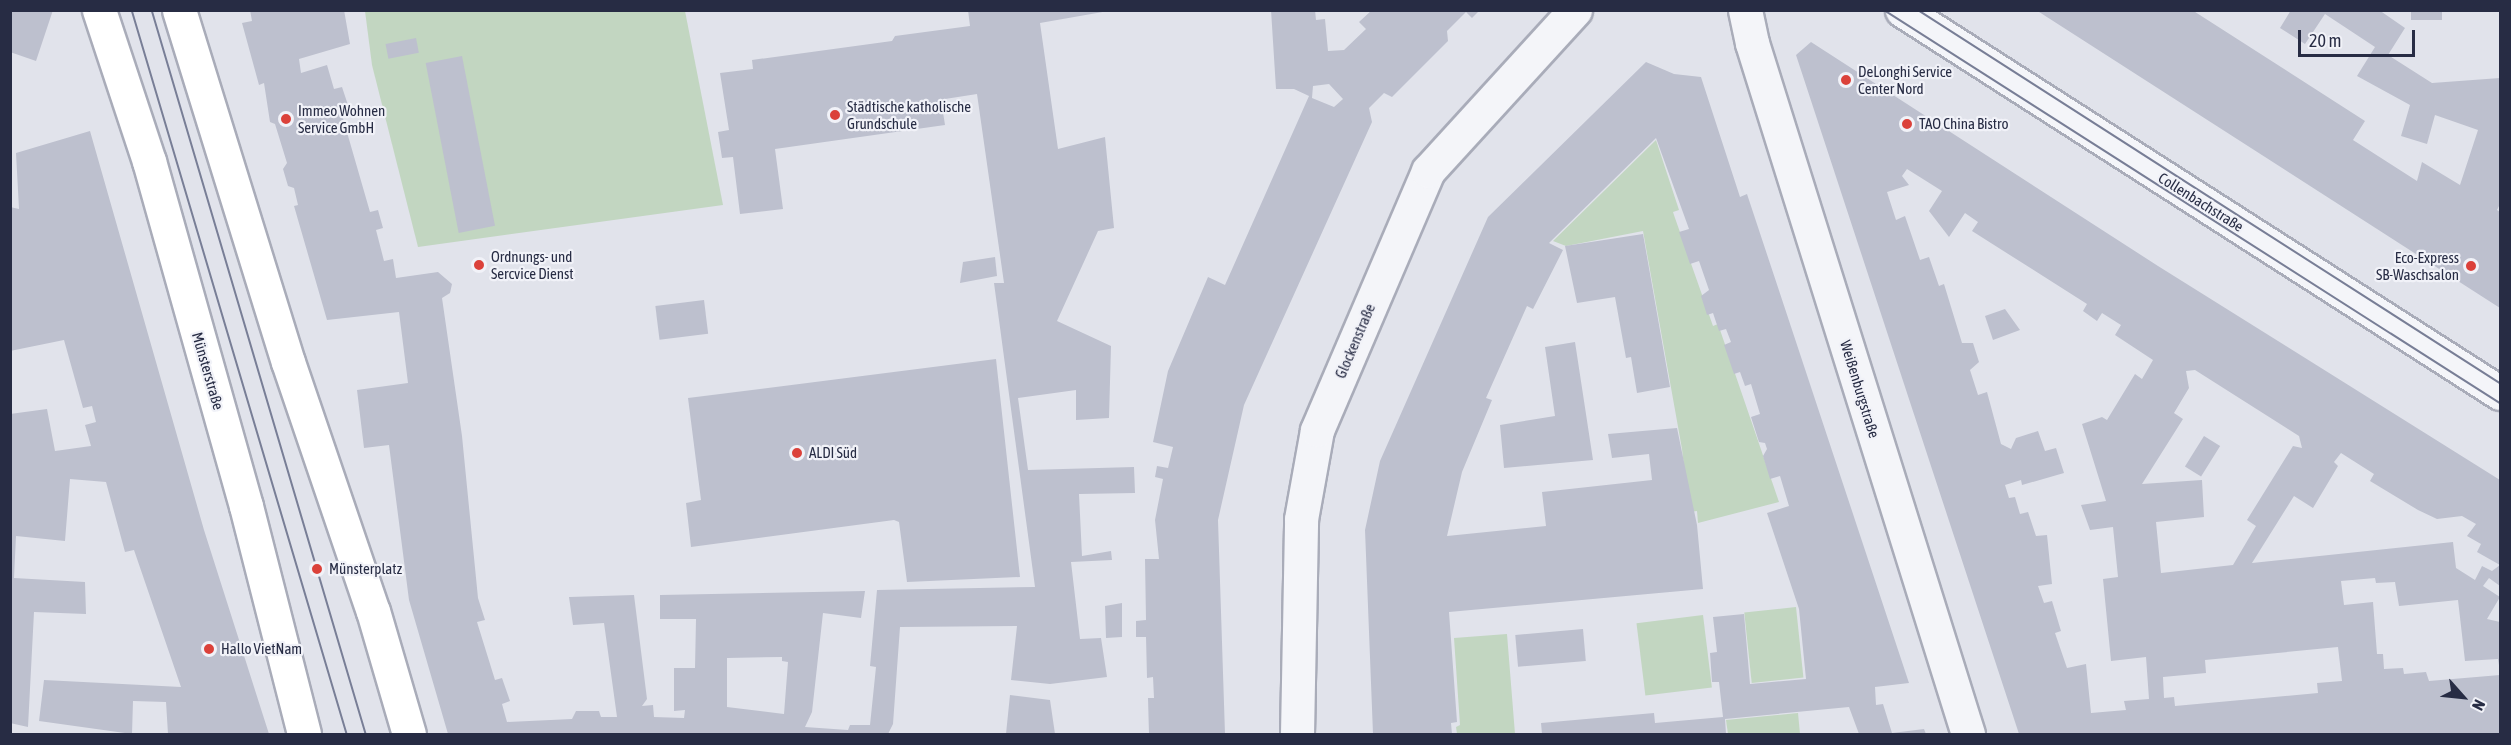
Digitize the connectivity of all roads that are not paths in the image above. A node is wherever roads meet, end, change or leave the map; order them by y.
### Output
1 (99, 10) edge
2 (165, 10) edge
3 (179, 10) edge
4 (1575, 10) edge
5 (1736, 10) edge
6 (1745, 10) edge
7 (1902, 10) edge
8 (1752, 43) junction
9 (192, 46) junction
10 (2500, 393) edge
11 (304, 735) edge
12 (409, 735) edge
13 (1297, 735) edge
14 (1968, 735) edge

1 - 11 main road, Münsterstraße
2 - 9 street
3 - 9 main road
4 - 13 street, Glockenstraße
5 - 8 street, Weißenburgstraße
6 - 8 street, Weißenburgstraße
7 - 10 street, Collenbachstraße
8 - 14 street, Weißenburgstraße
9 - 12 main road

